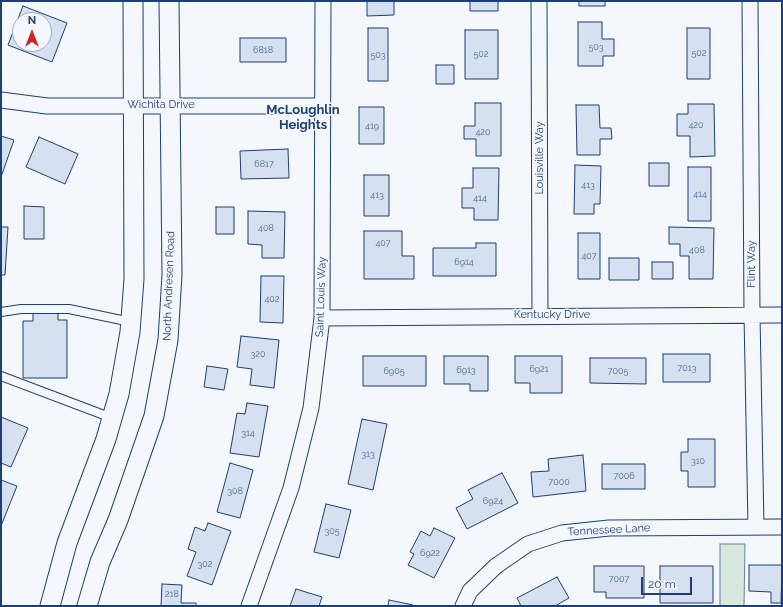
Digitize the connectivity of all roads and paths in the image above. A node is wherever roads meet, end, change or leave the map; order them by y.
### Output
1 (133, 1) edge
2 (169, 1) edge
3 (322, 1) edge
4 (539, 1) edge
5 (750, 1) edge
6 (1, 100) edge
7 (134, 105) junction
8 (169, 105) junction
9 (322, 106) junction
10 (1, 312) edge
11 (540, 315) junction
12 (752, 315) junction
13 (782, 315) edge
14 (322, 318) junction
15 (131, 322) junction
16 (1, 376) edge
17 (112, 418) junction
18 (756, 527) junction
19 (782, 527) edge
20 (50, 606) edge
21 (87, 606) edge
22 (249, 606) edge
23 (463, 606) edge

1 - 7 street
2 - 8 street, North Andresen Road
3 - 9 street, Saint Louis Way
4 - 11 street, Louisville Way
5 - 12 street, Flint Way
6 - 7 street, Wichita Drive
7 - 8 street, Wichita Drive
7 - 15 street
8 - 9 street, Wichita Drive
8 - 21 street, North Andresen Road
9 - 14 street, Saint Louis Way
10 - 15 lane
11 - 12 street, Kentucky Drive
11 - 14 street, Kentucky Drive
12 - 13 street, Kentucky Drive
12 - 18 street, Flint Way
14 - 22 street, Saint Louis Way
15 - 17 street
16 - 17 lane
17 - 20 street
18 - 19 street, Tennessee Lane
18 - 23 street, Tennessee Lane

